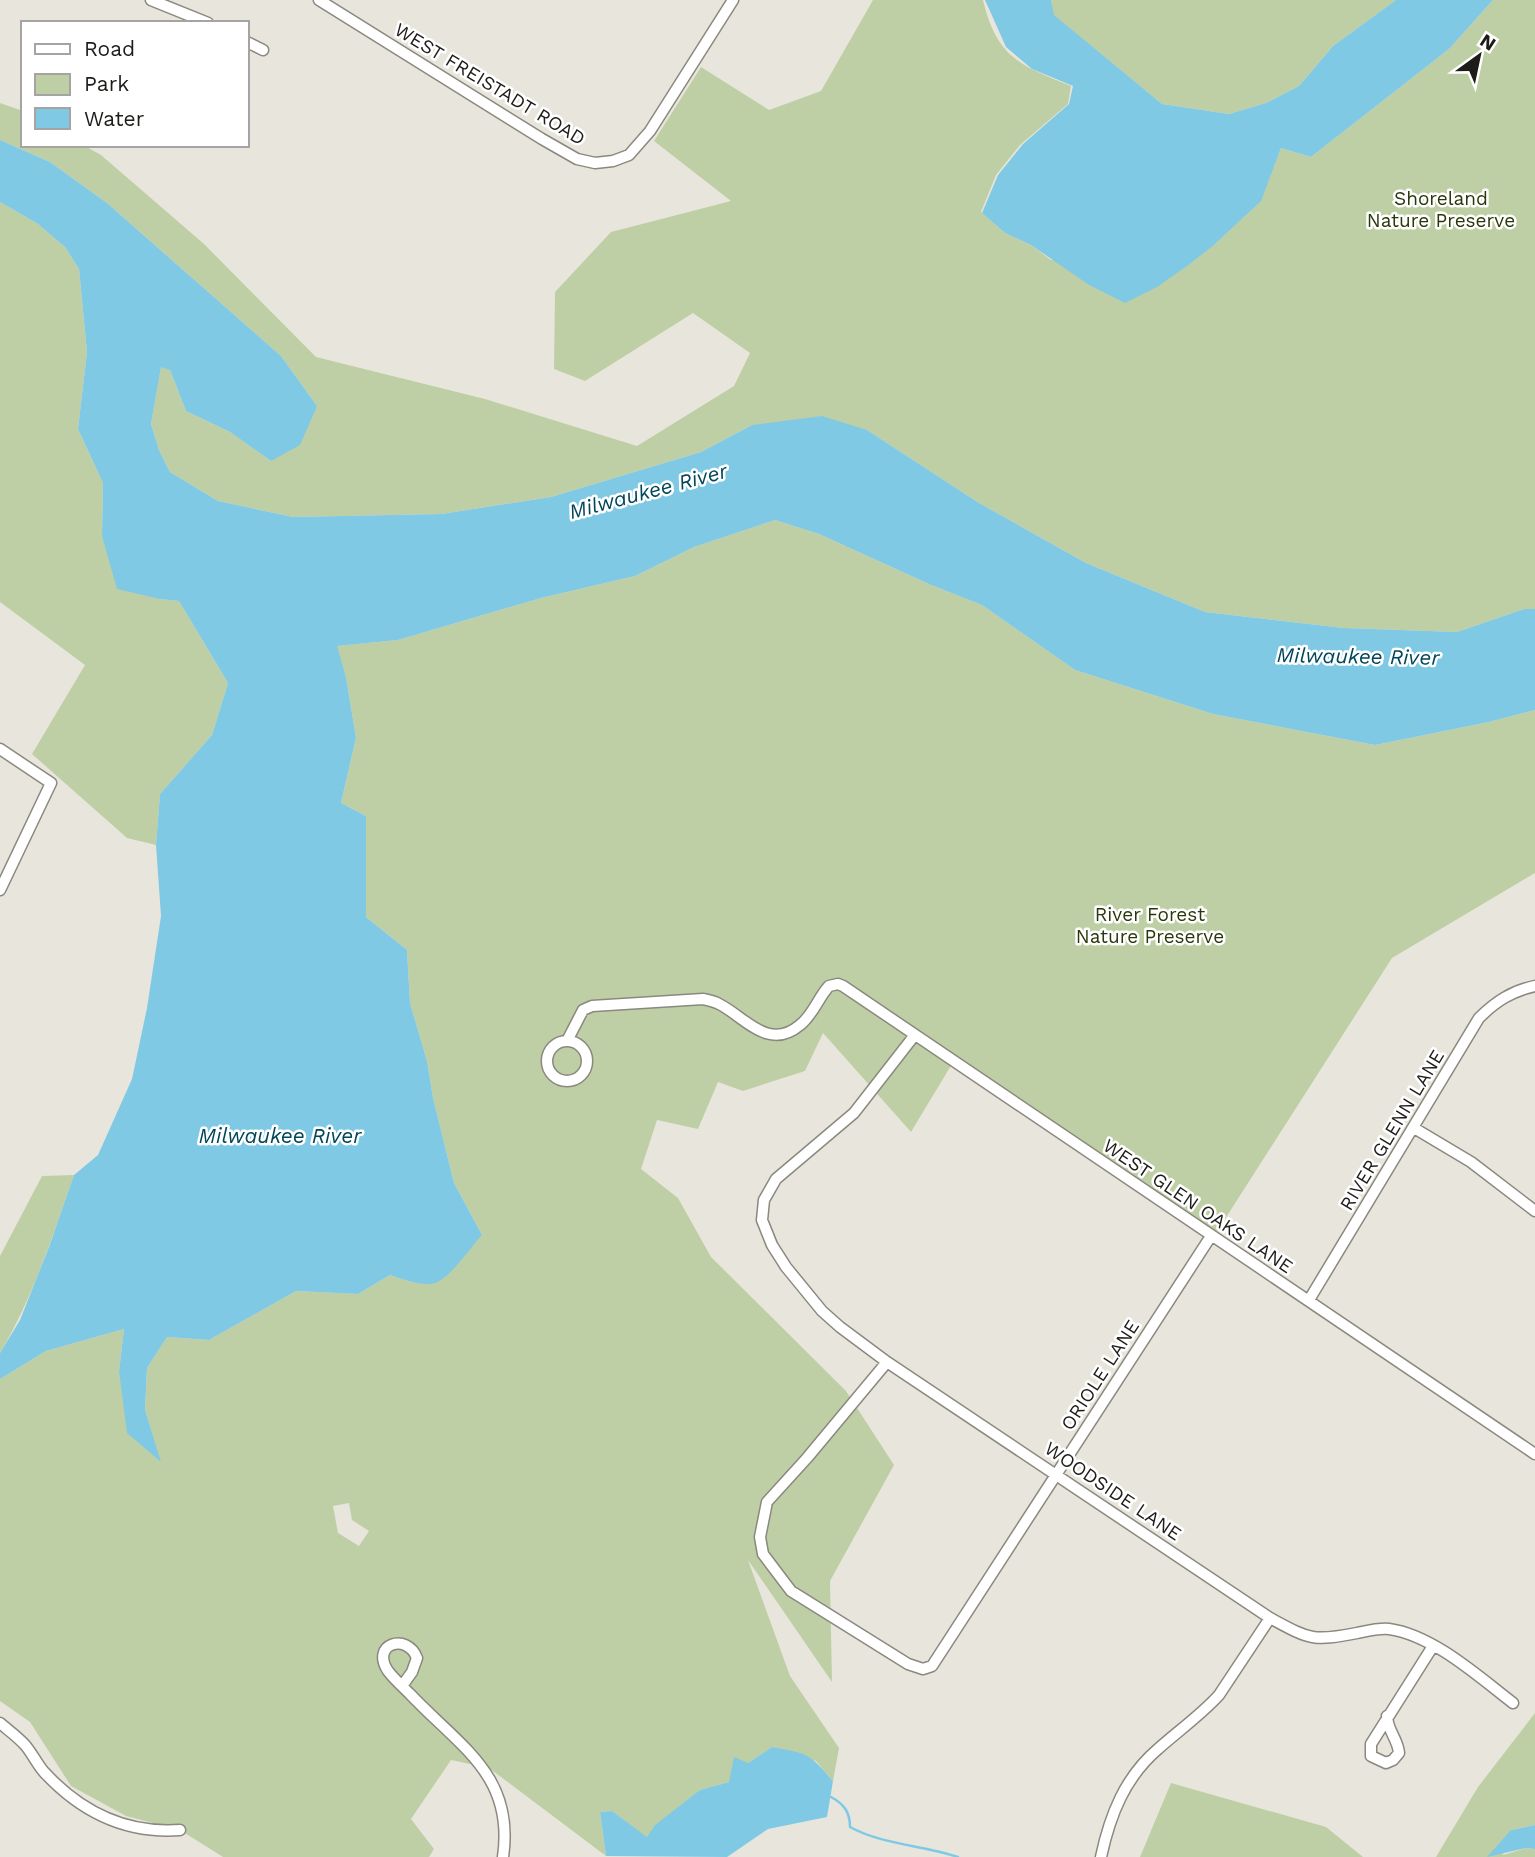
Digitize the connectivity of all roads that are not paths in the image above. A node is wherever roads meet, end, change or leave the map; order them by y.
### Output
1 (151, 0) edge
2 (318, 0) edge
3 (733, 0) edge
4 (203, 21) edge
5 (248, 42) edge
6 (263, 50) dead end
7 (0, 749) edge
8 (0, 890) edge
9 (1535, 986) edge
10 (915, 1036) junction
11 (567, 1041) junction
12 (1414, 1128) junction
13 (1535, 1211) edge
14 (1211, 1236) junction
15 (1309, 1300) junction
16 (887, 1362) junction
17 (1535, 1454) edge
18 (1056, 1474) junction
19 (1270, 1618) junction
20 (1433, 1646) junction
21 (402, 1686) dead end
22 (1513, 1703) dead end
23 (1387, 1716) dead end
24 (0, 1723) edge
25 (180, 1830) dead end
26 (503, 1857) edge
27 (1101, 1857) edge

1 - 4 street
2 - 3 street, WEST FREISTADT ROAD
5 - 6 street
7 - 8 street
9 - 12 street, RIVER GLENN LANE
10 - 11 street, WEST GLEN OAKS LANE
10 - 14 street, WEST GLEN OAKS LANE
10 - 16 street, WOODSIDE LANE
11 - 11 street
12 - 13 street
12 - 15 street, RIVER GLENN LANE
14 - 15 street, WEST GLEN OAKS LANE
14 - 18 street, ORIOLE LANE
15 - 17 street, WEST GLEN OAKS LANE
16 - 18 street, WOODSIDE LANE
16 - 18 street, ORIOLE LANE
18 - 19 street, WOODSIDE LANE
19 - 20 street, WOODSIDE LANE
19 - 27 street
20 - 22 street, WOODSIDE LANE
20 - 23 street
21 - 26 street
24 - 25 street

